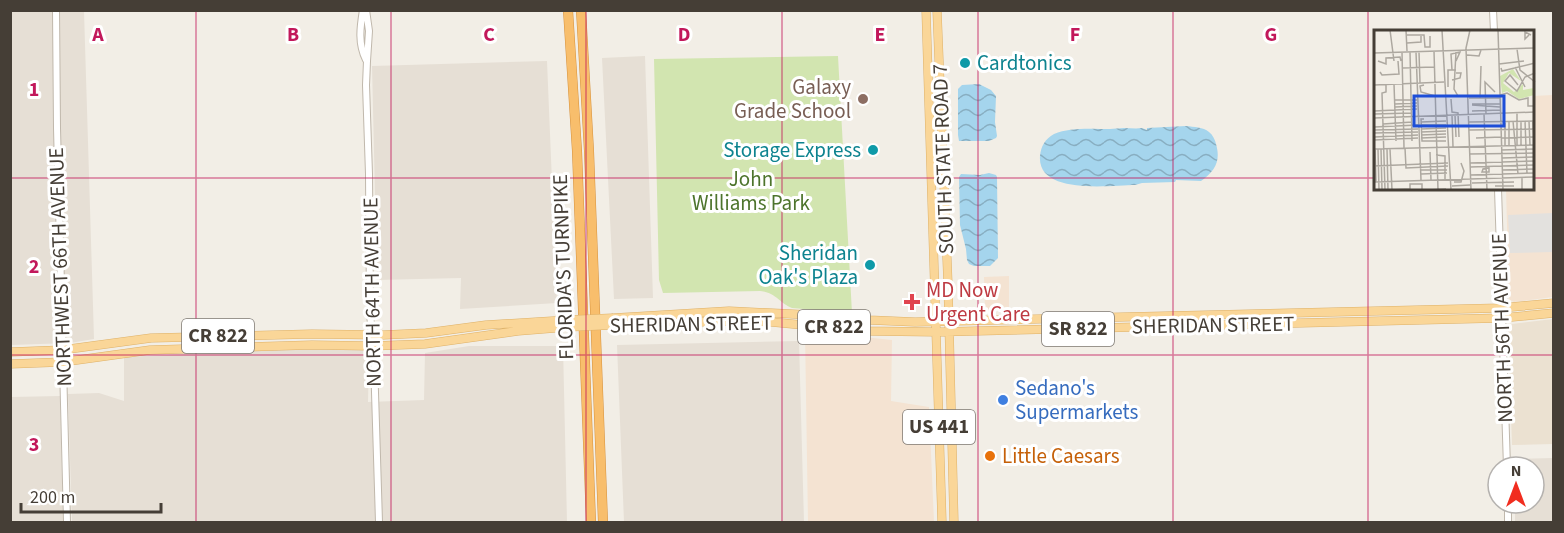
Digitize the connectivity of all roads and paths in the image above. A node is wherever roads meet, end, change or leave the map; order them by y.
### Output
1 (56, 10) edge
2 (365, 10) edge
3 (568, 10) edge
4 (581, 10) edge
5 (926, 10) edge
6 (937, 10) edge
7 (1493, 10) edge
8 (1494, 30) edge
9 (931, 142) junction
10 (944, 162) junction
11 (1498, 190) edge
12 (1554, 303) edge
13 (1501, 308) junction
14 (1554, 313) edge
15 (1502, 318) junction
16 (936, 321) junction
17 (949, 321) junction
18 (613, 322) junction
19 (568, 324) junction
20 (950, 331) junction
21 (936, 332) junction
22 (372, 335) junction
23 (372, 346) junction
24 (62, 350) junction
25 (10, 352) edge
26 (63, 362) junction
27 (10, 363) edge
28 (940, 454) junction
29 (1507, 455) edge
30 (953, 463) junction
31 (67, 522) edge
32 (379, 522) edge
33 (591, 522) edge
34 (603, 522) edge
35 (942, 522) edge
36 (954, 522) edge

1 - 24 street, NORTHWEST 66TH AVENUE
2 - 22 street, NORTH 64TH AVENUE
3 - 33 highway, FLORIDA'S TURNPIKE
4 - 34 highway, FLORIDA'S TURNPIKE
5 - 9 main road, SOUTH STATE ROAD 7 / US 441
6 - 10 main road, SOUTH STATE ROAD 7 / US 441
7 - 8 street
9 - 10 main road
9 - 16 main road, SOUTH STATE ROAD 7 / US 441
10 - 17 main road, SOUTH STATE ROAD 7 / US 441
11 - 13 street, NORTH 56TH AVENUE
12 - 13 main road, SHERIDAN STREET / SR 822
13 - 15 street, NORTH 56TH AVENUE
13 - 17 main road, SHERIDAN STREET / SR 822
14 - 15 main road, SHERIDAN STREET / SR 822
15 - 20 main road, SHERIDAN STREET / SR 822
15 - 29 street, NORTH 56TH AVENUE
16 - 17 main road, SHERIDAN STREET / SR 822
16 - 18 main road, SHERIDAN STREET / CR 822
16 - 21 main road, SOUTH STATE ROAD 7 / US 441
17 - 20 main road, SOUTH STATE ROAD 7 / US 441
18 - 19 main road, SHERIDAN STREET / CR 822, bridge
18 - 21 main road, SHERIDAN STREET / CR 822
19 - 22 main road, SHERIDAN STREET / CR 822
19 - 23 main road, SHERIDAN STREET / CR 822
20 - 21 main road, SHERIDAN STREET / SR 822
20 - 30 main road, SOUTH STATE ROAD 7 / US 441
21 - 28 main road, SOUTH STATE ROAD 7 / US 441
22 - 23 street, NORTH 64TH AVENUE
22 - 24 main road, SHERIDAN STREET / CR 822
23 - 26 main road, SHERIDAN STREET / CR 822
23 - 32 street, NORTH 64TH AVENUE
24 - 25 main road, SHERIDAN STREET / CR 822
24 - 26 street, NORTHWEST 66TH AVENUE
26 - 27 main road, SHERIDAN STREET / CR 822
26 - 31 street, NORTHWEST 66TH AVENUE
28 - 30 main road
28 - 35 main road, SOUTH STATE ROAD 7 / US 441
30 - 36 main road, SOUTH STATE ROAD 7 / US 441

